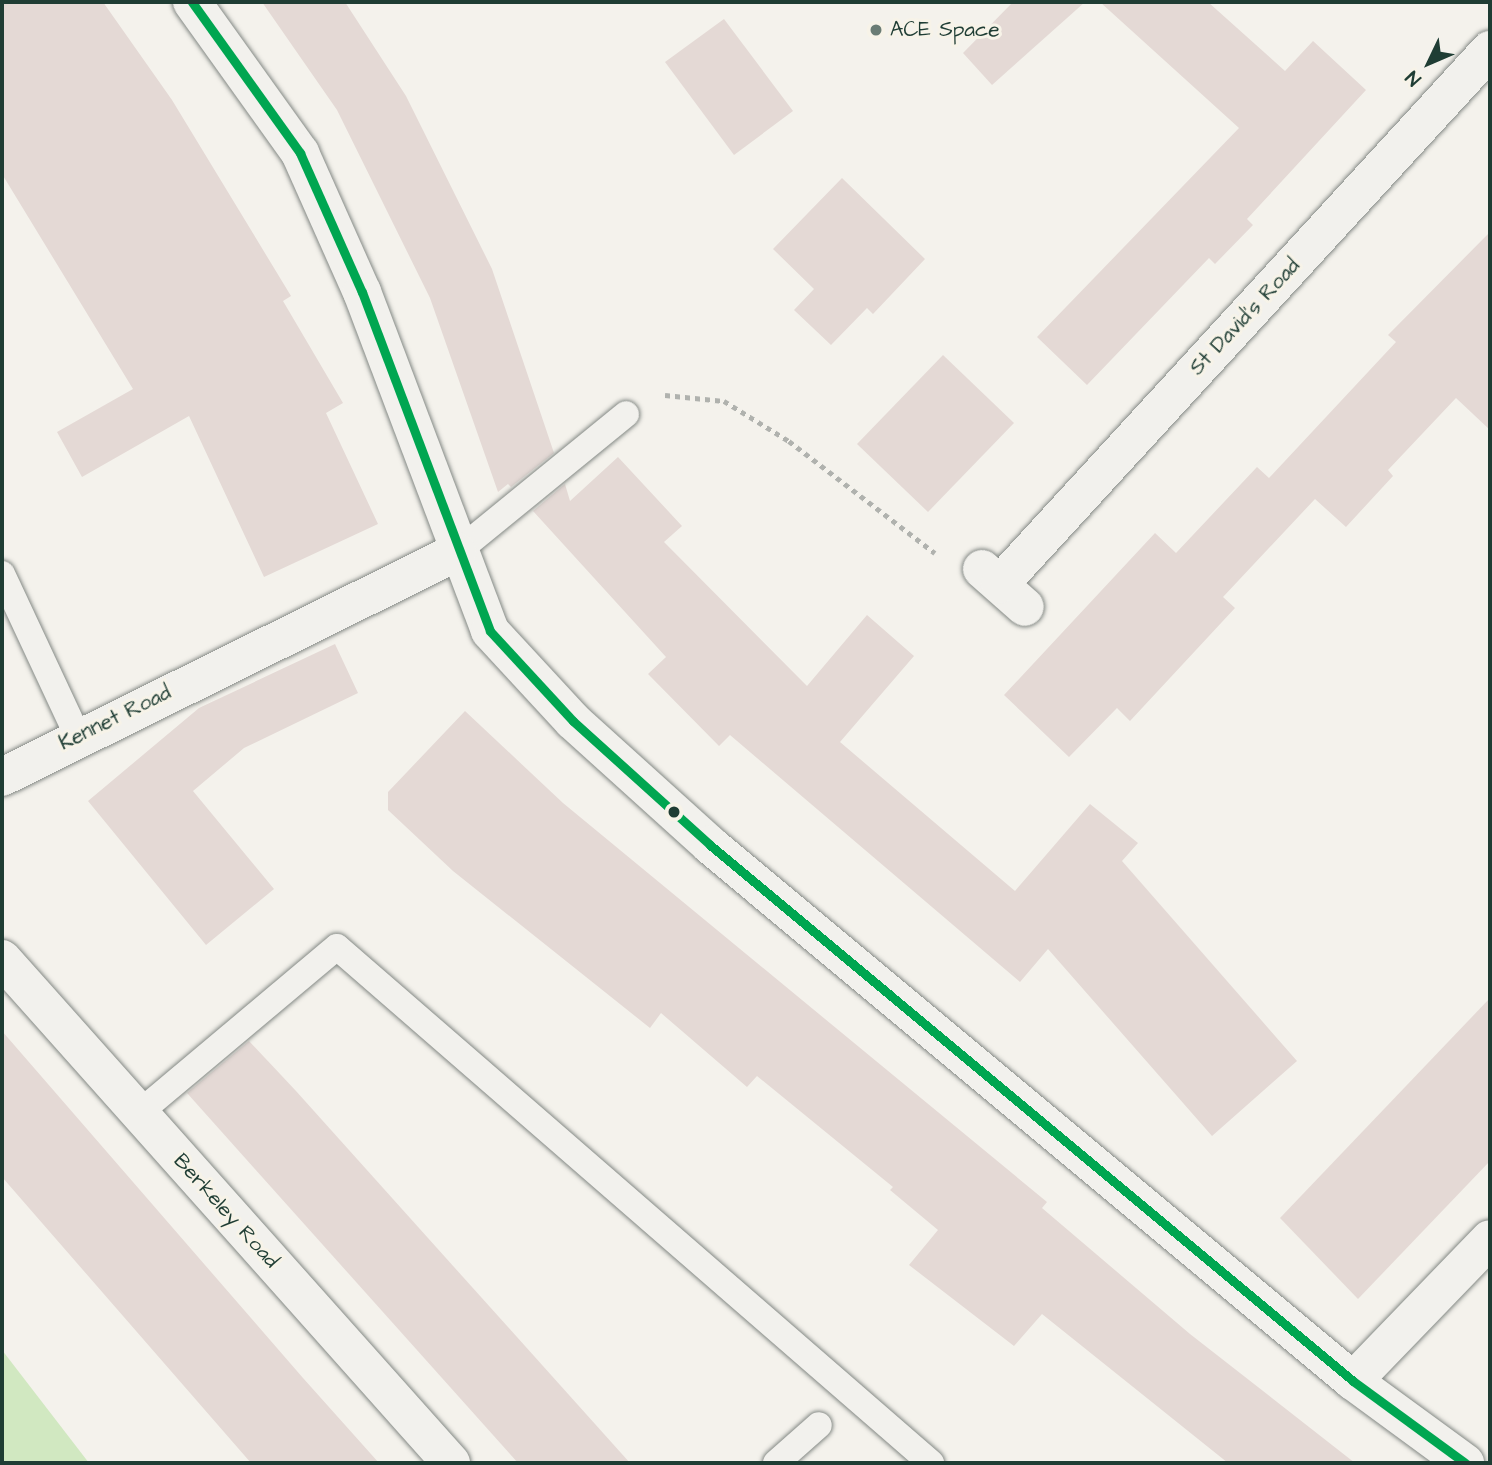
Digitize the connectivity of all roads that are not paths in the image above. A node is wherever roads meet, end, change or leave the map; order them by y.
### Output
1 (192, 2) edge
2 (1490, 50) edge
3 (626, 414) road end
4 (457, 552) junction
5 (2, 574) edge
6 (1002, 587) dead end
7 (77, 735) junction
8 (2, 777) edge
9 (2, 959) edge
10 (139, 1114) junction
11 (1490, 1239) edge
12 (1353, 1381) junction
13 (818, 1425) dead end
14 (451, 1463) edge
15 (776, 1463) edge
16 (931, 1463) edge
17 (1465, 1463) edge

1 - 4 street
2 - 6 street, St David's Road
3 - 4 lane
4 - 7 street, Kennet Road
4 - 12 street
5 - 7 lane
7 - 8 street, Kennet Road
9 - 10 street, Berkeley Road
10 - 14 street, Berkeley Road
10 - 16 lane
11 - 12 street
12 - 17 street
13 - 15 lane

